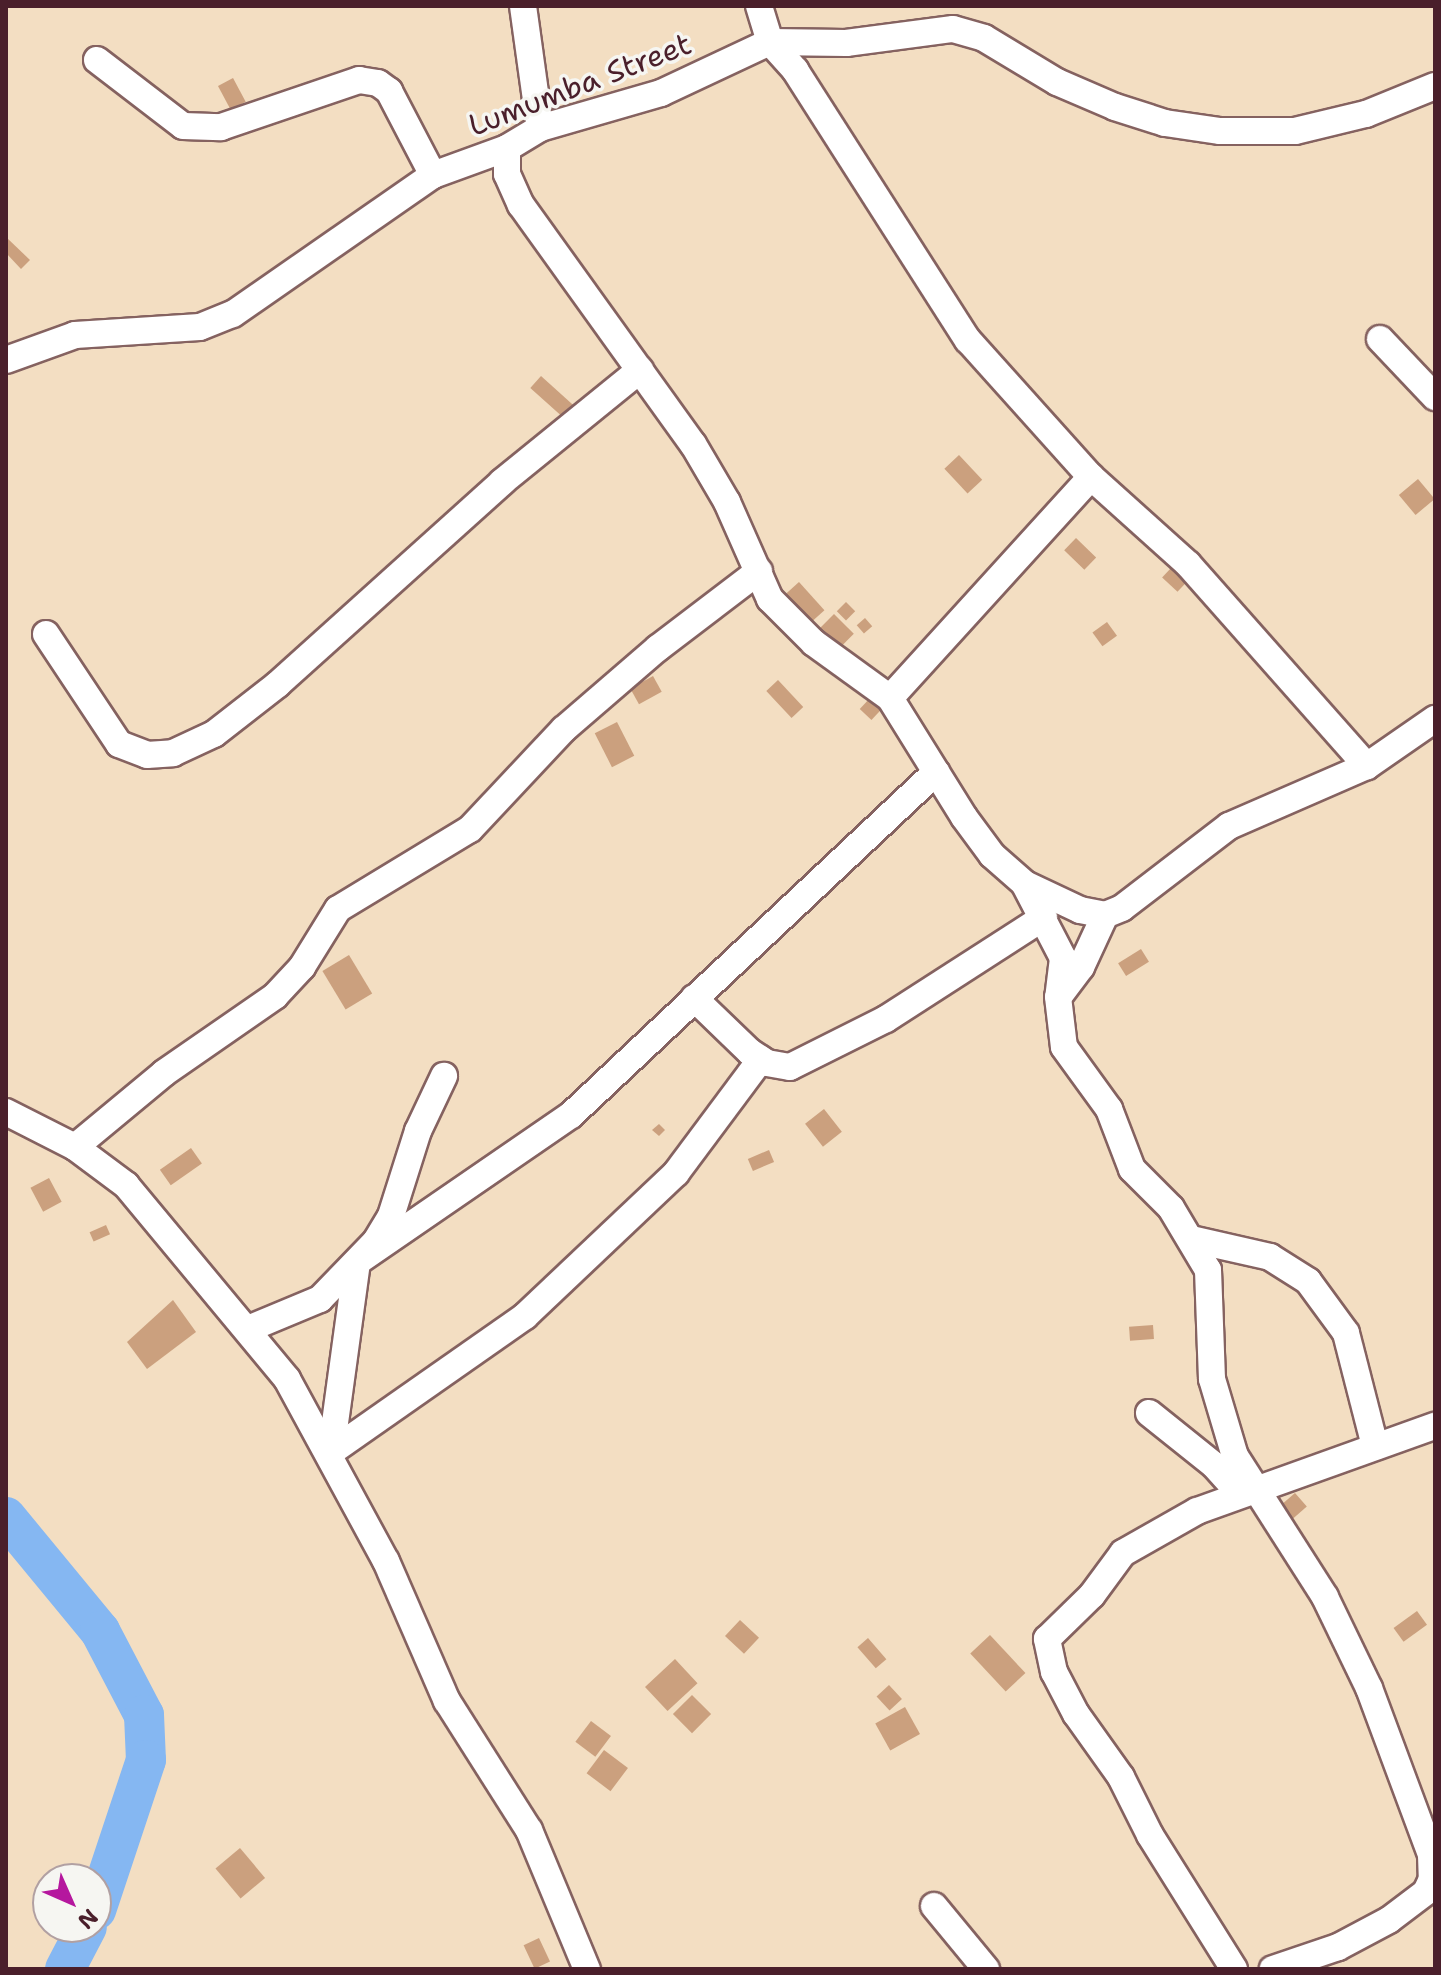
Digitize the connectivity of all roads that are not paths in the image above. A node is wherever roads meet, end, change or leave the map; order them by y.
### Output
1 (523, 6) edge
2 (759, 6) edge
3 (770, 42) junction
4 (97, 60) dead end
5 (1435, 86) edge
6 (540, 128) junction
7 (507, 148) junction
8 (433, 175) junction
9 (1380, 339) dead end
10 (6, 360) edge
11 (640, 370) junction
12 (1435, 397) edge
13 (1091, 477) junction
14 (759, 571) junction
15 (46, 634) dead end
16 (890, 698) junction
17 (1435, 719) edge
18 (1367, 766) junction
19 (936, 772) junction
20 (1025, 884) junction
21 (1105, 915) junction
22 (1044, 917) junction
23 (1058, 997) junction
24 (694, 998) junction
25 (761, 1059) junction
26 (444, 1076) dead end
27 (6, 1112) edge
28 (75, 1147) junction
29 (1191, 1239) junction
30 (357, 1262) junction
31 (248, 1329) junction
32 (1149, 1413) dead end
33 (1435, 1426) edge
34 (1375, 1446) junction
35 (331, 1452) junction
36 (1249, 1492) junction
37 (1430, 1889) edge
38 (934, 1906) dead end
39 (1338, 1958) edge
40 (576, 1964) edge
41 (986, 1969) edge
42 (1234, 1969) edge
43 (1273, 1969) edge

1 - 6 street
2 - 3 street
3 - 5 street, Lumumba Street
3 - 6 street, Lumumba Street
3 - 13 street
4 - 8 street
6 - 7 street, Lumumba Street
7 - 8 street, Lumumba Street
7 - 11 street
8 - 10 street, Lumumba Street
9 - 12 street
11 - 14 street
11 - 15 street
13 - 16 street
13 - 18 street
14 - 16 street
14 - 28 street
16 - 19 street
17 - 18 street
18 - 21 street
19 - 20 street
19 - 24 street
20 - 21 street
20 - 22 street
21 - 23 street
22 - 23 street
22 - 25 street
23 - 29 street
24 - 25 street
24 - 30 street
25 - 35 street
26 - 30 street
27 - 28 street
28 - 31 street
29 - 34 street
29 - 36 street
30 - 31 street
30 - 35 street
31 - 35 street
32 - 36 street
33 - 34 street
34 - 36 street
35 - 40 street
36 - 37 street
36 - 42 street
37 - 39 street
38 - 41 street
39 - 43 street

